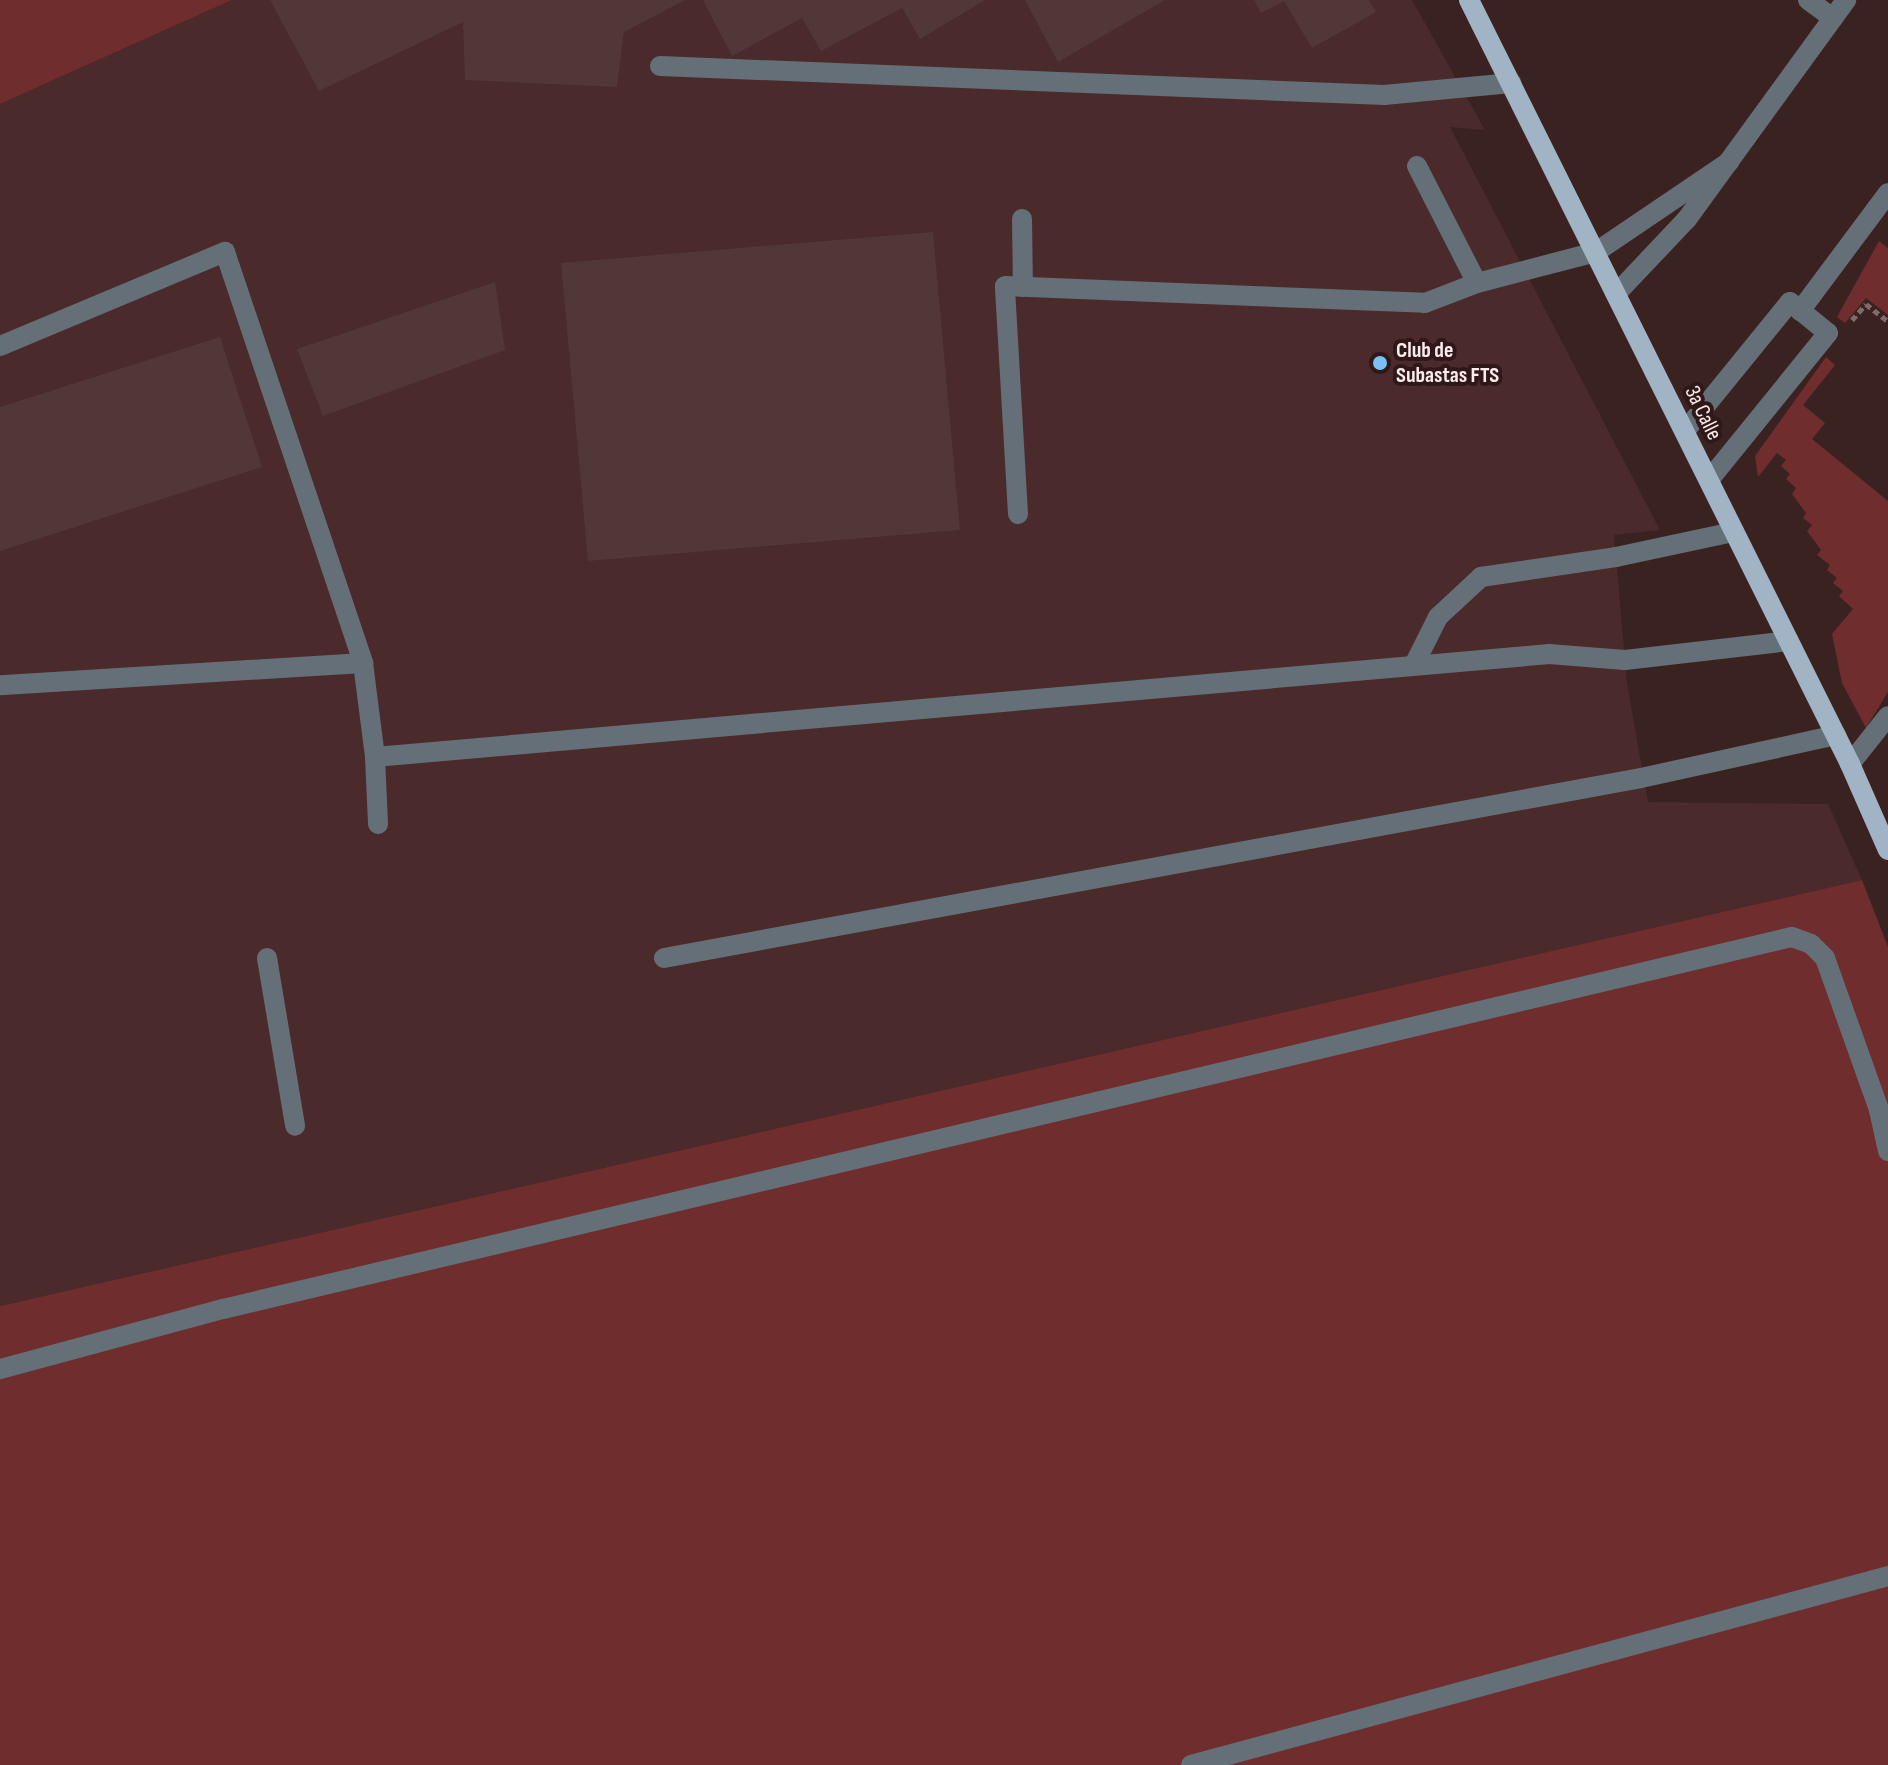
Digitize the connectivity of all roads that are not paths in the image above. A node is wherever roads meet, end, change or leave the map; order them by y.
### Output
1 (1469, 0) edge
2 (1808, 0) edge
3 (1846, 0) edge
4 (1833, 18) junction
5 (660, 66) dead end
6 (1511, 83) junction
7 (1729, 162) junction
8 (1417, 166) dead end
9 (1888, 193) edge
10 (1022, 219) dead end
11 (1596, 252) junction
12 (1477, 283) junction
13 (1023, 287) junction
14 (1616, 294) junction
15 (1795, 306) junction
16 (0, 346) edge
17 (1685, 431) junction
18 (1709, 480) junction
19 (1018, 514) dead end
20 (1734, 532) junction
21 (1789, 641) junction
22 (363, 663) junction
23 (1414, 665) junction
24 (0, 685) edge
25 (1888, 716) edge
26 (1836, 735) junction
27 (375, 757) junction
28 (1850, 764) junction
29 (378, 824) dead end
30 (1888, 850) edge
31 (267, 958) dead end
32 (664, 958) dead end
33 (295, 1126) dead end
34 (1888, 1151) edge
35 (0, 1369) edge
36 (1888, 1576) edge
37 (1191, 1765) edge

1 - 6 main road, 3a Calle
2 - 4 street
3 - 4 street
4 - 7 street
5 - 6 street
6 - 11 main road, 3a Calle
7 - 11 street
7 - 14 street
8 - 12 street
9 - 15 street
10 - 13 street
11 - 12 street
11 - 14 main road, 3a Calle
12 - 13 street
13 - 19 street
14 - 17 main road, 3a Calle
15 - 17 street
15 - 18 street
16 - 22 street
17 - 18 main road, 3a Calle
18 - 20 main road, 3a Calle
20 - 21 main road, 3a Calle
20 - 23 street
21 - 23 street
21 - 26 main road, 3a Calle
22 - 24 street
22 - 27 street
23 - 27 street
25 - 28 street
26 - 28 main road, 3a Calle
26 - 32 street
27 - 29 street
28 - 30 main road, 3a Calle
31 - 33 street
34 - 35 street
36 - 37 street

